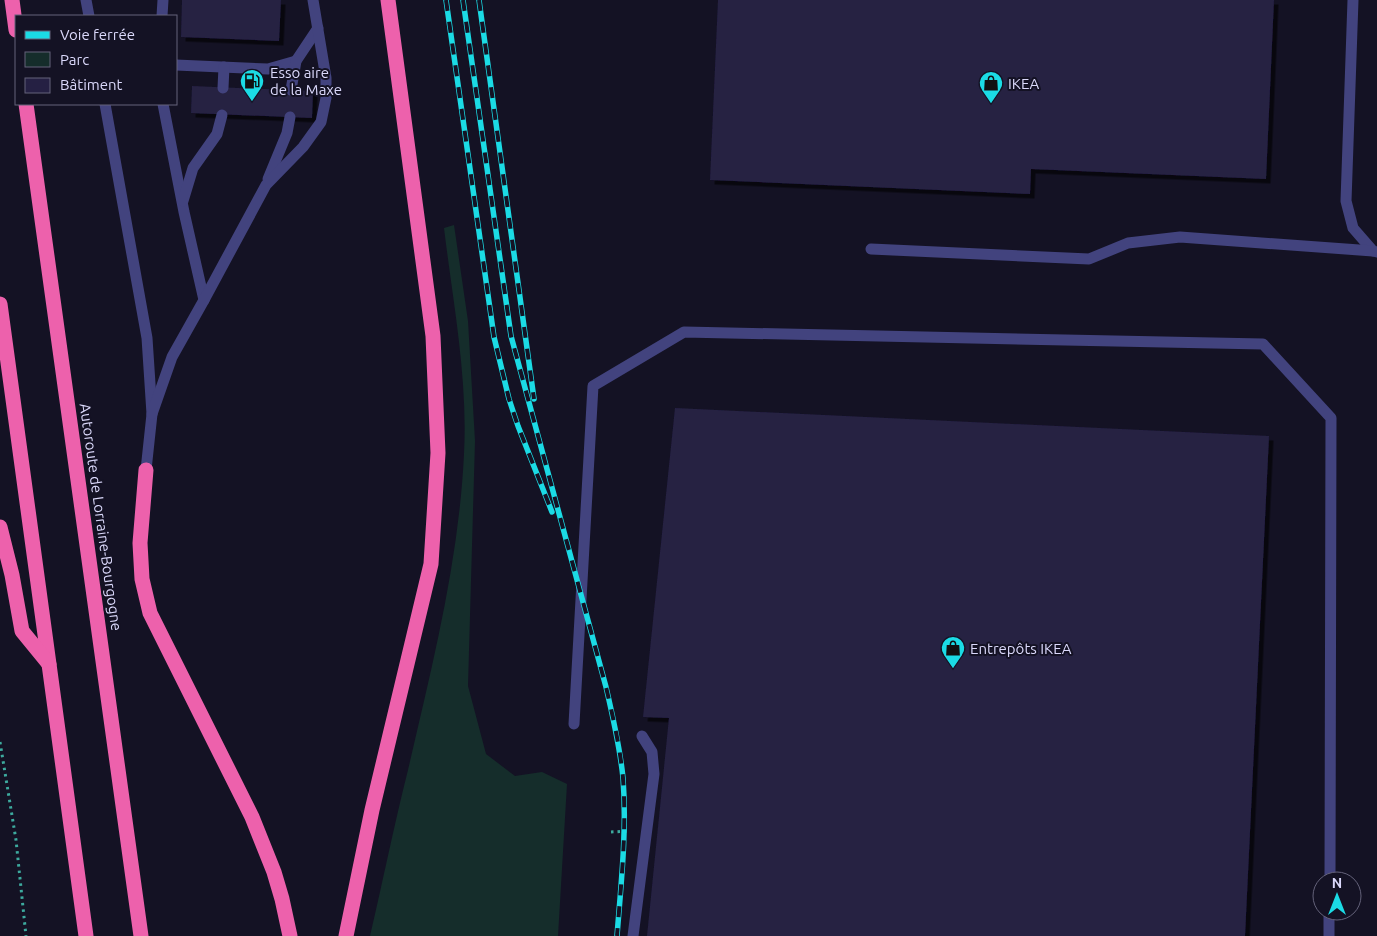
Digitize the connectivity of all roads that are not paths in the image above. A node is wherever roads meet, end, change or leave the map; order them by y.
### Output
1 (12, 0) edge
2 (86, 0) edge
3 (163, 0) edge
4 (313, 0) edge
5 (322, 0) edge
6 (388, 0) edge
7 (1353, 0) edge
8 (315, 12) junction
9 (89, 15) edge
10 (162, 15) edge
11 (15, 22) edge
12 (318, 28) junction
13 (296, 61) junction
14 (178, 65) edge
15 (224, 67) junction
16 (223, 88) dead end
17 (291, 90) dead end
18 (26, 105) edge
19 (105, 105) edge
20 (162, 105) edge
21 (222, 115) dead end
22 (290, 117) dead end
23 (266, 185) junction
24 (183, 203) junction
25 (871, 249) dead end
26 (1375, 251) edge
27 (204, 300) junction
28 (0, 304) edge
29 (152, 414) junction
30 (146, 470) joint
31 (0, 527) edge
32 (49, 664) junction
33 (574, 724) dead end
34 (642, 736) dead end
35 (1330, 871) edge
36 (1329, 921) edge
37 (86, 936) edge
38 (141, 936) edge
39 (290, 936) edge
40 (346, 936) edge
41 (633, 936) edge
42 (1329, 936) edge

1 - 11 highway
2 - 9 lane
3 - 10 lane
4 - 8 lane
5 - 8 lane
6 - 40 highway
7 - 26 lane
8 - 12 lane
12 - 13 lane
12 - 23 lane
13 - 15 lane
13 - 17 lane
14 - 15 lane
15 - 16 lane
18 - 38 highway, Autoroute de Lorraine-Bourgogne
19 - 29 lane
20 - 24 lane
21 - 24 lane
22 - 23 lane
23 - 27 lane
24 - 27 lane
25 - 26 lane
27 - 29 lane
28 - 32 highway
29 - 30 lane
30 - 39 highway
31 - 32 highway
32 - 37 highway
33 - 35 lane
34 - 41 lane
36 - 42 lane

